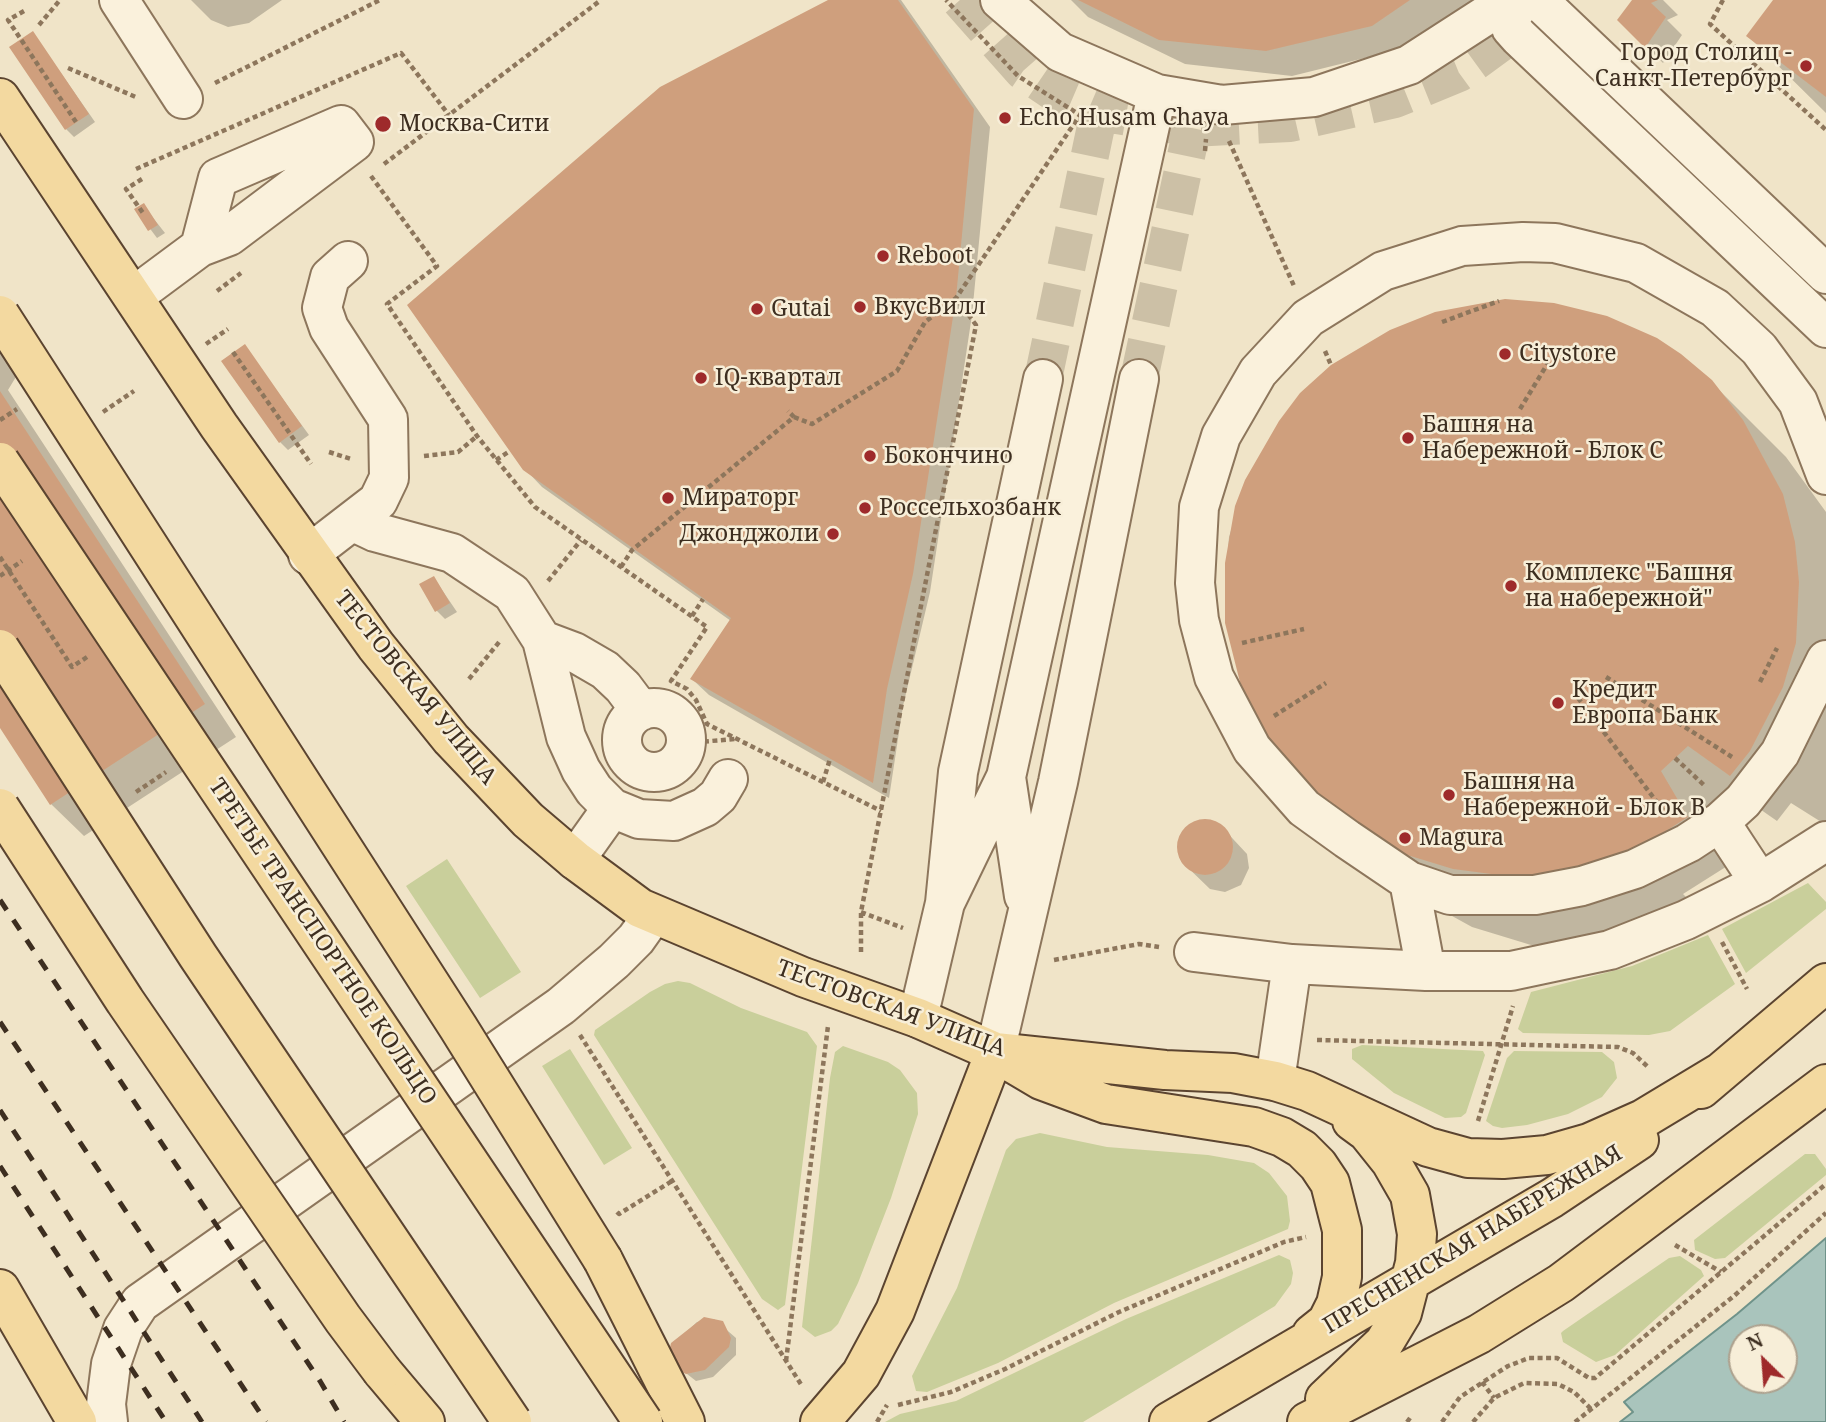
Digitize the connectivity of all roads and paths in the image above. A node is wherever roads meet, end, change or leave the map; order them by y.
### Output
1 (60, 0) edge
2 (119, 0) edge
3 (380, 0) edge
4 (601, 0) edge
5 (946, 0) edge
6 (1000, 0) edge
7 (1503, 0) edge
8 (1523, 0) edge
9 (1538, 0) edge
10 (1723, 0) edge
11 (24, 11) dead end
12 (39, 25) dead end
13 (1157, 94) junction
14 (0, 98) edge
15 (183, 99) joint
16 (76, 122) dead end
17 (1826, 130) edge
18 (1228, 137) dead end
19 (370, 175) junction
20 (142, 179) dead end
21 (359, 183) dead end
22 (143, 213) dead end
23 (200, 247) dead end
24 (343, 252) dead end
25 (250, 266) dead end
26 (1826, 274) edge
27 (217, 291) dead end
28 (134, 296) junction
29 (956, 298) junction
30 (1499, 302) dead end
31 (0, 315) edge
32 (1308, 318) junction
33 (1441, 322) dead end
34 (1826, 328) edge
35 (228, 329) dead end
36 (206, 344) dead end
37 (233, 352) dead end
38 (1548, 363) dead end
39 (1331, 365) dead end
40 (1043, 379) tunnel mouth
41 (1139, 379) tunnel mouth
42 (1520, 409) dead end
43 (788, 411) dead end
44 (794, 417) junction
45 (477, 436) junction
46 (510, 451) dead end
47 (329, 452) dead end
48 (387, 458) junction
49 (496, 460) junction
50 (0, 462) edge
51 (311, 464) dead end
52 (1826, 475) edge
53 (354, 522) junction
54 (581, 540) junction
55 (308, 555) junction
56 (621, 567) junction
57 (542, 589) dead end
58 (703, 599) dead end
59 (692, 616) junction
60 (1304, 629) dead end
61 (505, 635) dead end
62 (542, 640) junction
63 (1777, 648) dead end
64 (0, 649) edge
65 (1207, 651) junction
66 (1826, 660) edge
67 (1605, 677) dead end
68 (469, 680) dead end
69 (1326, 682) dead end
70 (1760, 682) dead end
71 (1578, 698) dead end
72 (641, 711) junction
73 (1244, 735) junction
74 (735, 738) junction
75 (687, 743) junction
76 (1675, 758) dead end
77 (830, 759) dead end
78 (1737, 760) dead end
79 (174, 767) dead end
80 (1006, 777) junction
81 (728, 779) dead end
82 (823, 782) junction
83 (128, 797) dead end
84 (0, 807) edge
85 (1715, 807) junction
86 (611, 808) junction
87 (881, 811) junction
88 (1671, 821) dead end
89 (1826, 841) edge
90 (575, 860) junction
91 (1409, 880) junction
92 (1760, 883) junction
93 (945, 903) junction
94 (861, 912) junction
95 (653, 915) junction
96 (1027, 916) junction
97 (903, 928) dead end
98 (1719, 936) dead end
99 (860, 952) dead end
100 (1194, 952) joint
101 (1046, 961) dead end
102 (1292, 964) junction
103 (1426, 971) junction
104 (1826, 983) edge
105 (1746, 989) dead end
106 (1514, 1004) dead end
107 (918, 1018) junction
108 (578, 1031) dead end
109 (828, 1031) dead end
110 (1312, 1039) dead end
111 (1500, 1042) junction
112 (995, 1052) junction
113 (1649, 1068) dead end
114 (1721, 1072) junction
115 (1826, 1084) edge
116 (1291, 1086) junction
117 (1477, 1123) dead end
118 (672, 1181) junction
119 (1826, 1184) edge
120 (612, 1203) dead end
121 (1826, 1213) edge
122 (1312, 1237) dead end
123 (1675, 1245) dead end
124 (1721, 1272) junction
125 (1413, 1279) junction
126 (0, 1289) edge
127 (1301, 1344) junction
128 (786, 1362) junction
129 (1478, 1376) dead end
130 (1482, 1382) junction
131 (802, 1387) dead end
132 (1494, 1398) junction
133 (887, 1405) dead end
134 (898, 1405) dead end
135 (1591, 1409) junction
136 (77, 1422) edge
137 (108, 1422) edge
138 (425, 1422) edge
139 (512, 1422) edge
140 (643, 1422) edge
141 (685, 1422) edge
142 (820, 1422) edge
143 (877, 1422) edge
144 (1169, 1422) edge
145 (1298, 1422) edge
146 (1307, 1422) edge
147 (1442, 1422) edge
148 (1473, 1422) edge
149 (1575, 1422) edge

1 - 12 path
2 - 15 street
3 - 15 path
4 - 19 path
5 - 29 path
6 - 13 street
7 - 13 street
8 - 34 street
9 - 26 street
10 - 17 path
11 - 16 path
13 - 80 street
14 - 28 main road, ТЕСТОВСКАЯ УЛИЦА
18 - 32 path
19 - 21 path
19 - 45 path
20 - 22 path
23 - 28 street
24 - 48 street
25 - 27 path
28 - 55 main road, ТЕСТОВСКАЯ УЛИЦА
29 - 44 path
29 - 87 path
30 - 33 path
31 - 141 main road, bridge
32 - 39 path
32 - 52 street
32 - 65 street
35 - 36 path
37 - 51 path
38 - 42 path
40 - 93 street
41 - 96 street
43 - 44 path
44 - 56 path
45 - 48 path
45 - 49 path
46 - 49 path
47 - 48 path
48 - 53 street
49 - 54 path
50 - 140 main road, ТРЕТЬЕ ТРАНСПОРТНОЕ КОЛЬЦО, bridge
53 - 55 street
53 - 62 street
54 - 56 path
54 - 57 path
55 - 90 main road, ТЕСТОВСКАЯ УЛИЦА
56 - 59 path
58 - 59 path
59 - 74 path
60 - 65 path
61 - 68 path
62 - 72 street
62 - 86 street
63 - 70 path
64 - 139 main road, bridge
65 - 73 street
66 - 85 street
67 - 78 path
69 - 73 path
71 - 88 path
72 - 75 street
72 - 75 street
73 - 91 street
74 - 75 path
74 - 82 path
76 - 85 path
77 - 82 path
79 - 83 path
80 - 93 street
80 - 96 street
81 - 86 street
82 - 87 path
84 - 138 main road, bridge
85 - 91 street
85 - 92 street
86 - 90 street
87 - 94 path
89 - 92 street
90 - 95 main road, ТЕСТОВСКАЯ УЛИЦА
91 - 103 street
92 - 103 street
93 - 107 street
94 - 97 path
94 - 99 path
95 - 107 main road, ТЕСТОВСКАЯ УЛИЦА
95 - 137 street
96 - 112 street
98 - 105 path
100 - 101 path
100 - 102 street
102 - 103 street
102 - 116 street
104 - 114 main road, ПРЕСНЕНСКАЯ НАБЕРЕЖНАЯ
106 - 111 path
107 - 112 main road, ТЕСТОВСКАЯ УЛИЦА
108 - 118 path
109 - 128 path
110 - 111 path
111 - 113 path
111 - 117 path
112 - 116 main road, ТЕСТОВСКАЯ УЛИЦА
112 - 127 main road
112 - 142 main road
114 - 116 main road
114 - 125 main road, ПРЕСНЕНСКАЯ НАБЕРЕЖНАЯ
115 - 146 main road
116 - 125 main road
118 - 120 path
118 - 128 path
119 - 124 path
121 - 135 path
122 - 134 path
123 - 124 path
124 - 130 path
125 - 127 main road, ПРЕСНЕНСКАЯ НАБЕРЕЖНАЯ
125 - 145 main road
126 - 136 main road
127 - 144 main road, ПРЕСНЕНСКАЯ НАБЕРЕЖНАЯ
128 - 131 path
129 - 130 path
130 - 132 path
130 - 147 path
132 - 135 path
132 - 148 path
133 - 143 path
135 - 149 path

